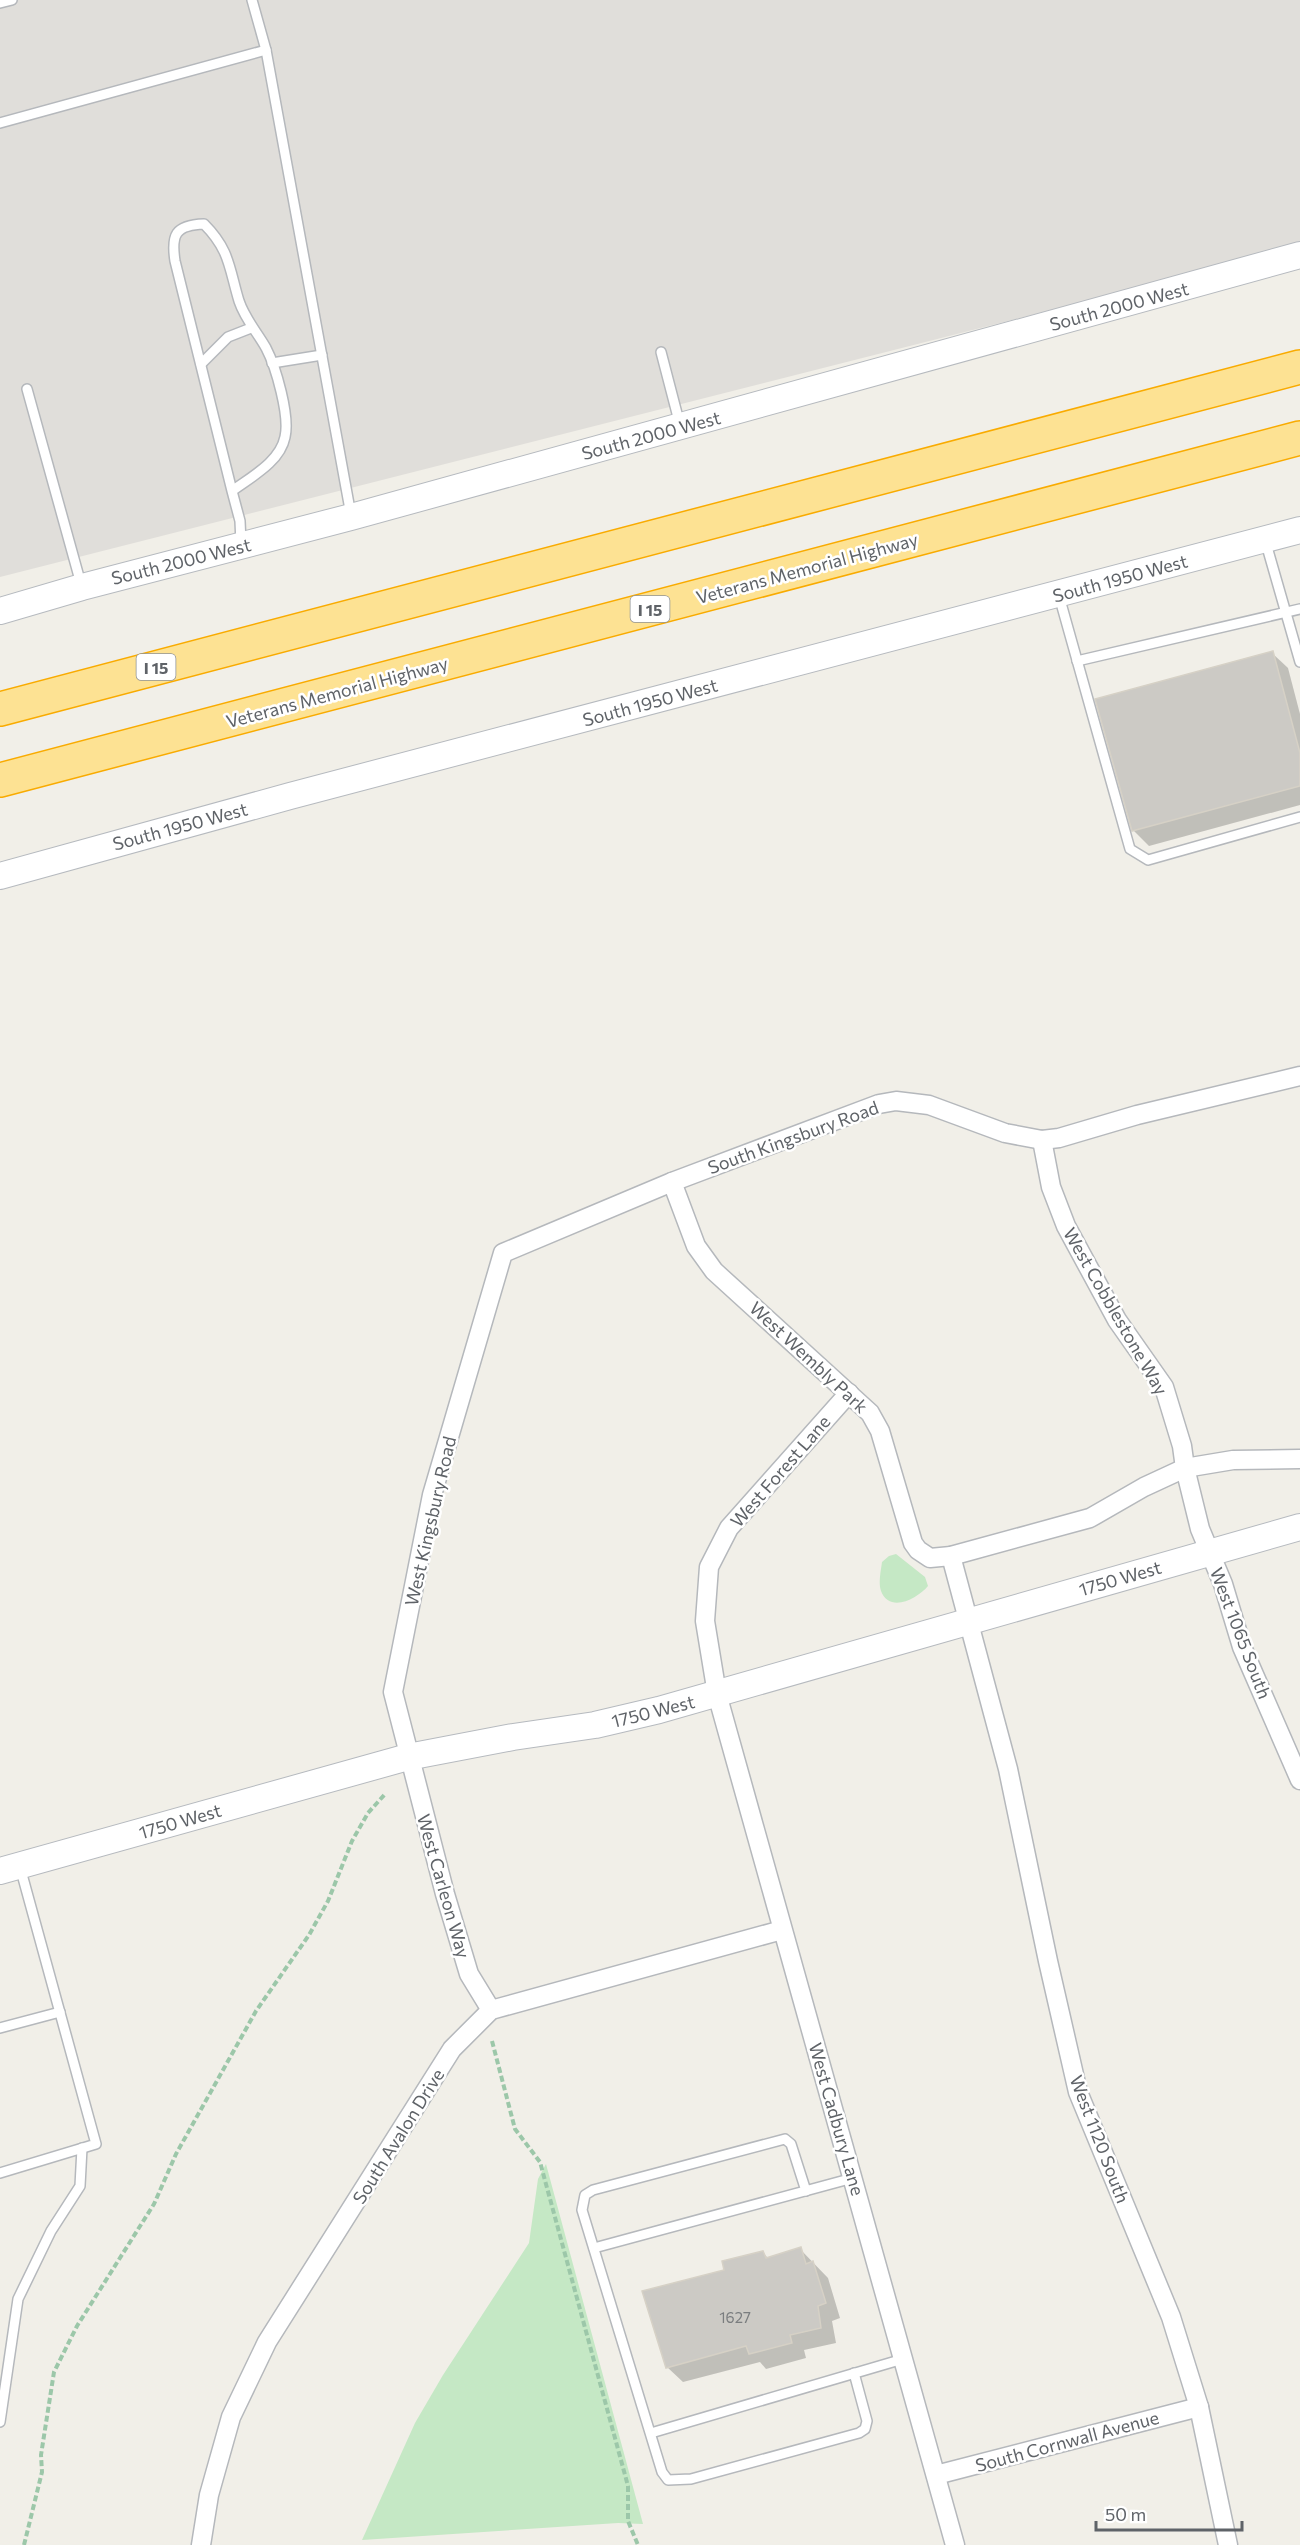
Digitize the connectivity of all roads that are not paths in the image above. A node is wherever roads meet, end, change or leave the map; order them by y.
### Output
1 (12, 0) edge
2 (252, 0) edge
3 (0, 3) edge
4 (266, 50) junction
5 (0, 123) edge
6 (1300, 255) edge
7 (251, 328) junction
8 (661, 352) dead end
9 (322, 355) junction
10 (272, 363) junction
11 (201, 364) junction
12 (1300, 367) edge
13 (27, 389) dead end
14 (681, 427) junction
15 (1300, 438) edge
16 (232, 491) junction
17 (351, 517) junction
18 (1300, 530) edge
19 (1264, 540) junction
20 (241, 546) junction
21 (82, 587) junction
22 (1058, 594) junction
23 (1300, 609) edge
24 (0, 611) edge
25 (1286, 612) junction
26 (1077, 661) junction
27 (1300, 662) edge
28 (0, 709) edge
29 (0, 780) edge
30 (1300, 817) edge
31 (0, 876) edge
32 (1300, 1076) edge
33 (1042, 1140) junction
34 (672, 1182) junction
35 (503, 1252) joint
36 (849, 1393) junction
37 (1300, 1459) edge
38 (1185, 1468) junction
39 (1300, 1527) edge
40 (1210, 1552) junction
41 (951, 1556) junction
42 (969, 1622) junction
43 (717, 1694) junction
44 (408, 1757) junction
45 (1300, 1780) edge
46 (10, 1868) edge
47 (782, 1930) junction
48 (491, 2010) junction
49 (60, 2012) junction
50 (0, 2028) edge
51 (82, 2148) junction
52 (0, 2173) edge
53 (853, 2178) junction
54 (806, 2191) junction
55 (594, 2248) junction
56 (903, 2359) junction
57 (854, 2373) junction
58 (1199, 2407) junction
59 (0, 2421) edge
60 (651, 2433) junction
61 (936, 2475) junction
62 (201, 2545) edge
63 (955, 2545) edge
64 (1228, 2545) edge

1 - 3 lane
2 - 4 lane
4 - 5 lane
4 - 9 lane
6 - 14 street, South 2000 West
7 - 10 lane
7 - 11 lane
7 - 11 lane
8 - 14 lane
9 - 10 lane
9 - 17 lane
10 - 16 lane
11 - 16 lane
12 - 28 highway, I 15
13 - 21 lane
14 - 17 street, South 2000 West
15 - 29 highway, Veterans Memorial Highway / I 15
16 - 20 lane
17 - 20 street, South 2000 West
18 - 19 street, South 1950 West
19 - 22 street, South 1950 West
19 - 25 lane
20 - 21 street, South 2000 West
21 - 24 street, South 2000 West
22 - 26 lane
22 - 31 street, South 1950 West
23 - 25 lane
25 - 26 lane
25 - 27 lane
26 - 30 lane
32 - 33 street, South Kingsbury Road
33 - 34 street, South Kingsbury Road
33 - 38 street, West Cobblestone Way
34 - 35 street, South Kingsbury Road
34 - 36 street, West Wembly Park
35 - 44 street, West Kingsbury Road
36 - 41 street, West Wembly Park
36 - 43 street, West Forest Lane
37 - 38 street
38 - 40 street, West Cobblestone Way
38 - 41 street
39 - 40 street, 1750 West
40 - 42 street, 1750 West
40 - 45 street, West 1065 South
41 - 42 street
42 - 43 street, 1750 West
42 - 58 street, West 1120 South
43 - 44 street, 1750 West
43 - 47 street, West Cadbury Lane
44 - 46 street, 1750 West
44 - 48 street, West Carleon Way
46 - 49 lane
47 - 48 street, South Avalon Drive
47 - 53 street, West Cadbury Lane
48 - 62 street, South Avalon Drive
49 - 50 lane
49 - 51 lane
51 - 52 lane
51 - 59 lane
53 - 54 lane
53 - 56 street, West Cadbury Lane
54 - 55 lane
54 - 55 lane
55 - 60 lane
56 - 57 lane
56 - 61 street, West Cadbury Lane
57 - 60 lane
57 - 60 lane
58 - 61 street, South Cornwall Avenue
58 - 64 street, West 1120 South
61 - 63 street, West Cadbury Lane

